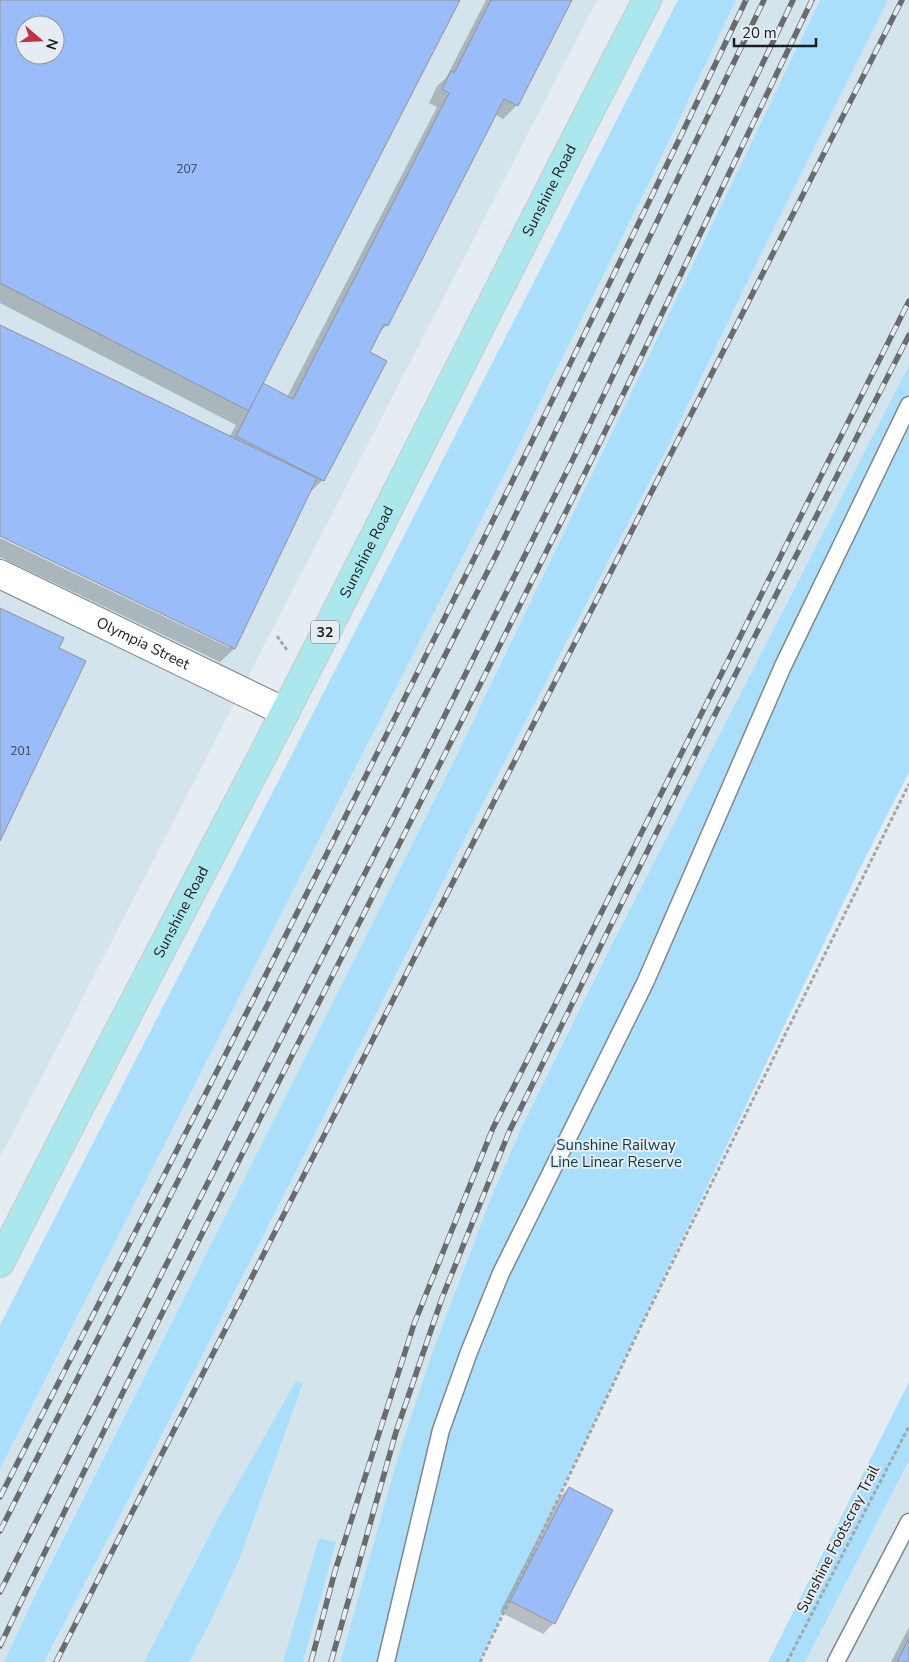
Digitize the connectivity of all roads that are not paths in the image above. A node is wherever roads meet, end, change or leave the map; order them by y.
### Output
1 (647, 0) edge
2 (909, 405) edge
3 (0, 574) edge
4 (285, 712) junction
5 (0, 1263) edge
6 (909, 1522) edge
7 (386, 1662) edge
8 (836, 1662) edge

1 - 4 main road, Sunshine Road / 32
2 - 7 lane
3 - 4 street, Olympia Street
4 - 5 main road, Sunshine Road / 32
6 - 8 lane

